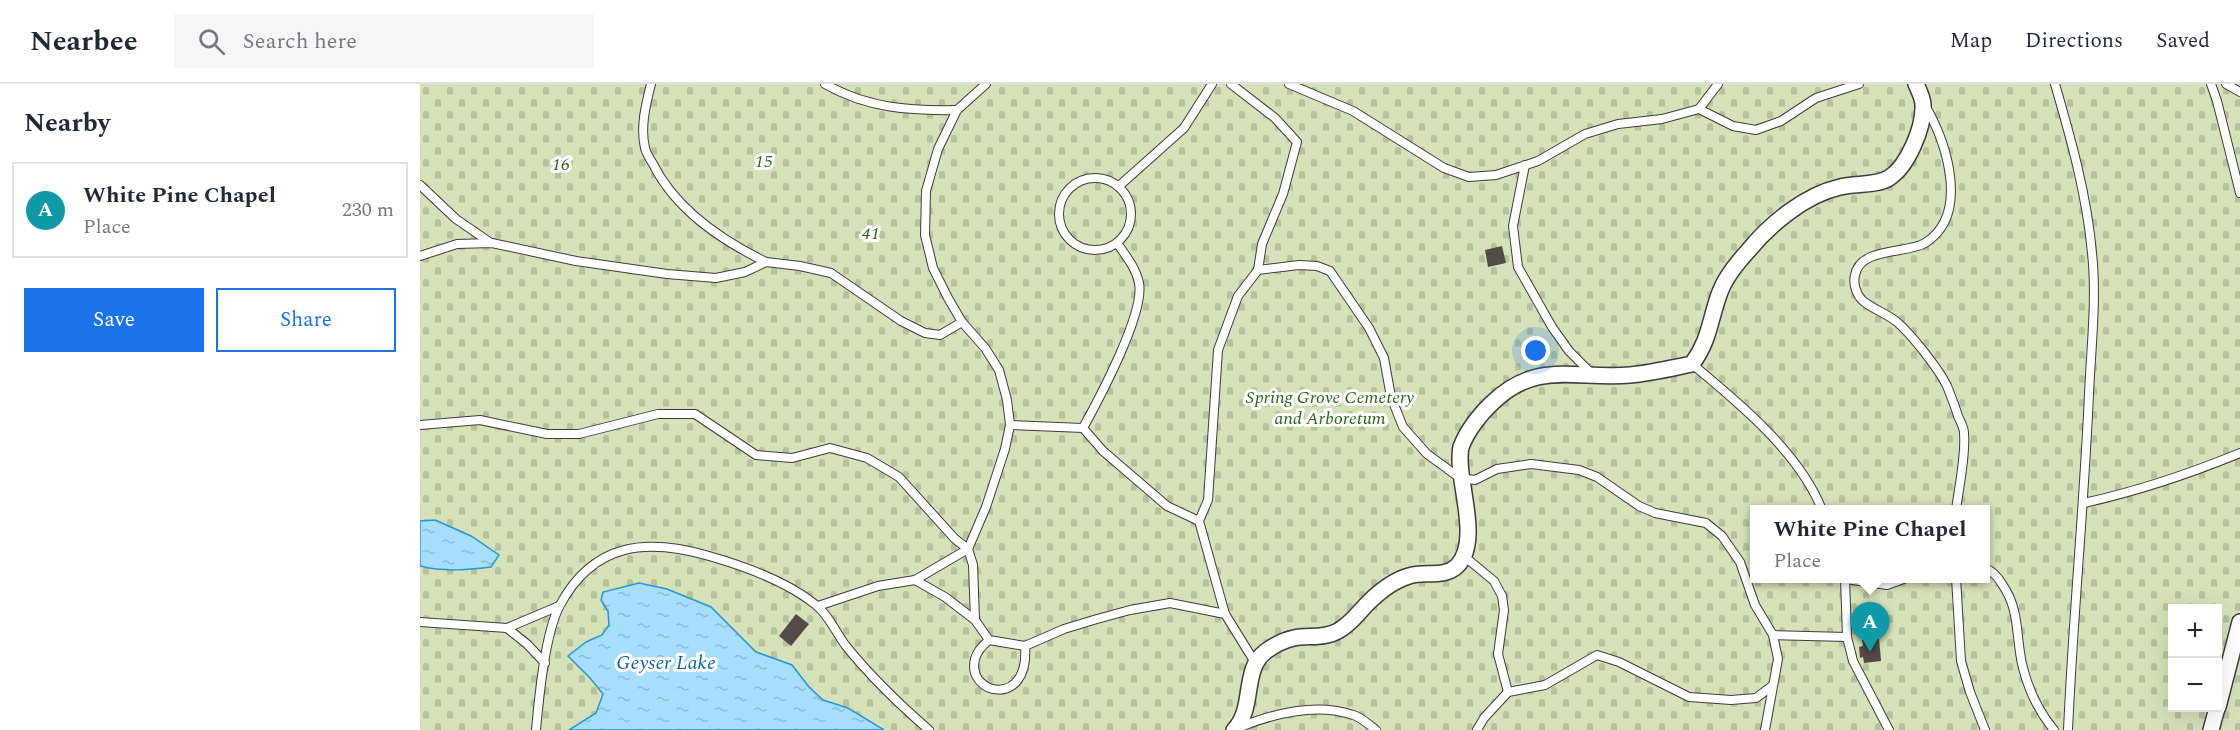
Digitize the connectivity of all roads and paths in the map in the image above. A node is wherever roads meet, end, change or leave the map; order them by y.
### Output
1 (651, 84) edge
2 (825, 84) edge
3 (986, 84) edge
4 (1212, 84) edge
5 (1232, 84) edge
6 (1289, 84) edge
7 (1718, 84) edge
8 (1859, 84) edge
9 (1916, 84) edge
10 (2055, 84) edge
11 (2211, 84) edge
12 (2226, 84) edge
13 (2240, 92) edge
14 (1923, 103) junction
15 (1699, 109) junction
16 (957, 110) junction
17 (1525, 165) junction
18 (420, 185) edge
19 (1119, 186) junction
20 (2240, 193) edge
21 (492, 243) junction
22 (1117, 243) junction
23 (420, 256) edge
24 (766, 262) junction
25 (1258, 270) junction
26 (962, 322) junction
27 (1692, 364) junction
28 (1592, 374) junction
29 (420, 424) edge
30 (1010, 425) junction
31 (1083, 428) junction
32 (2240, 453) edge
33 (1460, 477) junction
34 (2084, 503) junction
35 (1820, 505) edge
36 (1957, 505) edge
37 (1199, 521) junction
38 (968, 549) junction
39 (1465, 557) junction
40 (1990, 572) edge
41 (915, 580) junction
42 (1845, 583) edge
43 (1873, 583) edge
44 (1893, 583) edge
45 (1956, 583) edge
46 (559, 606) junction
47 (818, 606) junction
48 (1225, 614) junction
49 (975, 620) junction
50 (2240, 621) edge
51 (420, 622) edge
52 (507, 628) junction
53 (1773, 635) junction
54 (1847, 637) junction
55 (989, 640) junction
56 (1025, 646) junction
57 (545, 663) junction
58 (1256, 664) junction
59 (1772, 686) junction
60 (2222, 688) edge
61 (1508, 692) junction
62 (2216, 712) edge
63 (1235, 729) edge
64 (536, 730) edge
65 (929, 730) edge
66 (1376, 730) edge
67 (1477, 730) edge
68 (1765, 730) edge
69 (1889, 730) edge
70 (1985, 730) edge
71 (2054, 730) edge
72 (2068, 730) edge
73 (2211, 730) edge

1 - 24 lane
2 - 16 lane
3 - 16 lane
4 - 19 lane
5 - 25 lane
6 - 17 lane
7 - 15 lane
8 - 15 lane
9 - 14 street
10 - 34 lane
11 - 20 lane
12 - 13 lane
14 - 27 street
14 - 36 lane
15 - 17 lane
16 - 26 lane
17 - 28 lane
18 - 21 lane
19 - 22 lane
19 - 22 lane
21 - 23 lane
21 - 24 lane
22 - 31 lane
24 - 26 lane
25 - 33 lane
25 - 37 lane
26 - 30 lane
27 - 28 street
27 - 35 lane
28 - 33 street
29 - 38 lane
30 - 31 lane
30 - 38 lane
31 - 37 lane
32 - 34 lane
33 - 39 street
33 - 53 lane
34 - 72 lane
37 - 48 lane
38 - 41 lane
38 - 49 lane
39 - 58 street
39 - 61 lane
40 - 71 lane
41 - 47 lane
41 - 49 lane
42 - 54 lane
43 - 44 lane
45 - 70 lane
46 - 47 lane
46 - 52 lane
46 - 57 lane
47 - 65 lane
48 - 56 lane
48 - 58 lane
49 - 55 lane
50 - 60 street
51 - 52 lane
52 - 57 lane
53 - 54 lane
53 - 59 lane
54 - 69 lane
55 - 56 lane
55 - 56 lane
57 - 64 lane
58 - 63 street
59 - 61 lane
59 - 68 lane
61 - 67 lane
62 - 73 street
63 - 66 lane

